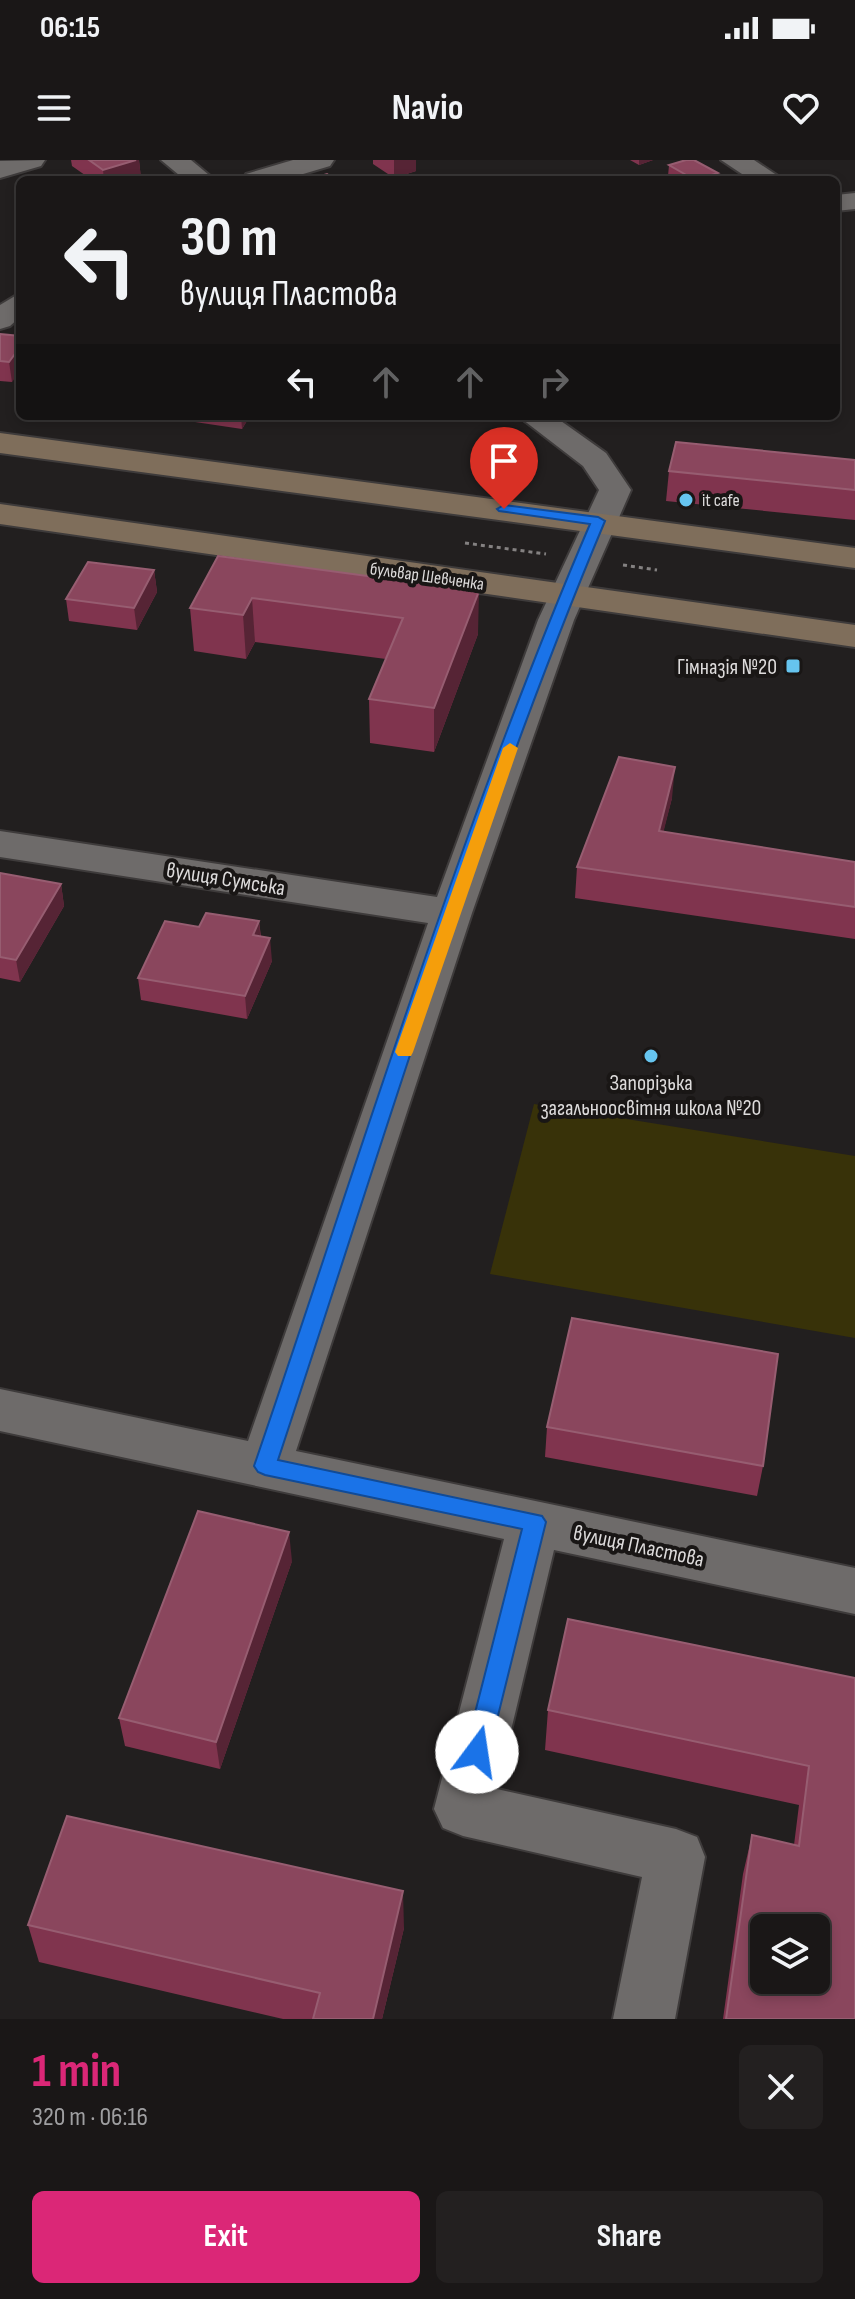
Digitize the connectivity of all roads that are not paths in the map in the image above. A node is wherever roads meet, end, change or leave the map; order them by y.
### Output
1 (32, 160) edge
2 (174, 160) edge
3 (321, 160) edge
4 (734, 160) edge
5 (0, 170) edge
6 (196, 176) edge
7 (268, 176) edge
8 (764, 176) edge
9 (16, 306) edge
10 (0, 320) edge
11 (540, 420) edge
12 (0, 443) edge
13 (0, 514) edge
14 (598, 521) junction
15 (855, 558) edge
16 (568, 596) junction
17 (855, 636) edge
18 (0, 844) edge
19 (452, 913) junction
20 (0, 1410) edge
21 (265, 1466) junction
22 (535, 1522) junction
23 (855, 1591) edge
24 (644, 2019) edge

1 - 5 street
2 - 6 street
3 - 7 street
4 - 8 street
9 - 10 street
11 - 14 street
12 - 14 street
13 - 16 street, бульвар Шевченка
14 - 15 street
14 - 16 street
16 - 17 street, бульвар Шевченка
16 - 19 street
18 - 19 street, вулиця Сумська
19 - 21 street
20 - 21 street, вулиця Пластова
21 - 22 street, вулиця Пластова
22 - 23 street, вулиця Пластова
22 - 24 street

